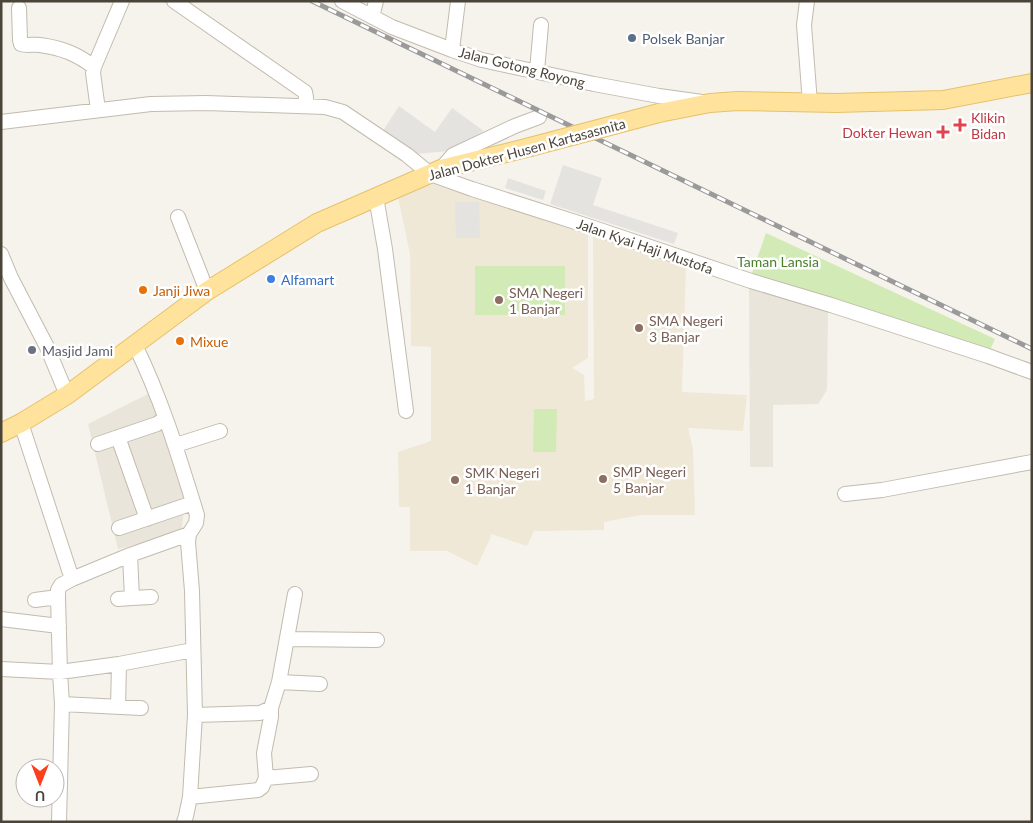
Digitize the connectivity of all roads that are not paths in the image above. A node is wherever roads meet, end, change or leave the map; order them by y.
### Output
1 (122, 1) edge
2 (174, 1) edge
3 (342, 1) edge
4 (376, 1) edge
5 (458, 1) edge
6 (807, 1) edge
7 (19, 8) dead end
8 (372, 17) junction
9 (541, 25) dead end
10 (452, 50) junction
11 (94, 67) junction
12 (537, 71) junction
13 (1032, 83) edge
14 (710, 103) junction
15 (810, 103) junction
16 (305, 106) junction
17 (98, 110) junction
18 (539, 117) dead end
19 (1, 122) edge
20 (435, 171) junction
21 (376, 197) junction
22 (178, 217) dead end
23 (1, 254) edge
24 (207, 291) junction
25 (135, 345) junction
26 (1032, 372) edge
27 (67, 395) junction
28 (406, 412) dead end
29 (165, 418) junction
30 (21, 423) junction
31 (220, 431) dead end
32 (1, 433) edge
33 (118, 437) junction
34 (98, 444) dead end
35 (176, 445) junction
36 (1032, 462) edge
37 (846, 494) dead end
38 (193, 503) junction
39 (146, 519) junction
40 (119, 528) dead end
41 (189, 534) junction
42 (130, 555) junction
43 (72, 579) junction
44 (295, 594) dead end
45 (58, 597) junction
46 (132, 598) junction
47 (151, 598) dead end
48 (118, 599) dead end
49 (35, 600) dead end
50 (1, 619) edge
51 (59, 626) junction
52 (286, 639) junction
53 (377, 640) dead end
54 (193, 650) junction
55 (119, 664) junction
56 (1, 669) edge
57 (60, 672) junction
58 (279, 682) junction
59 (320, 684) dead end
60 (62, 704) junction
61 (118, 707) junction
62 (141, 708) dead end
63 (271, 708) junction
64 (195, 715) junction
65 (311, 774) dead end
66 (266, 778) junction
67 (190, 797) junction
68 (59, 822) edge
69 (184, 822) edge

1 - 11 street
2 - 16 street
3 - 8 street, Jalan Gotong Royong
4 - 8 street
5 - 10 street
6 - 15 street
7 - 11 street
8 - 10 street, Jalan Gotong Royong
9 - 12 street
10 - 12 street, Jalan Gotong Royong
11 - 17 street
12 - 14 street, Jalan Gotong Royong
13 - 15 main road, Jalan Dokter Husen Kartasasmita
14 - 15 main road, Jalan Dokter Husen Kartasasmita
14 - 20 main road, Jalan Dokter Husen Kartasasmita, bridge
16 - 17 street, Jalan Kyai Haji Mustofa
16 - 20 street, Jalan Kyai Haji Mustofa
17 - 19 street, Jalan Kyai Haji Mustofa
18 - 20 street
20 - 21 main road, Jalan Dokter Husen Kartasasmita
20 - 26 street, Jalan Kyai Haji Mustofa
21 - 24 main road, Jalan Dokter Husen Kartasasmita
21 - 28 street
22 - 24 street
23 - 27 street
24 - 25 main road, Jalan Dokter Husen Kartasasmita
25 - 27 main road, Jalan Dokter Husen Kartasasmita
25 - 29 street
27 - 30 main road, Jalan Dokter Husen Kartasasmita
29 - 33 street
29 - 35 street
30 - 32 main road, Jalan Dokter Husen Kartasasmita
30 - 43 street
31 - 35 street
33 - 34 street
33 - 39 street
35 - 38 street
36 - 37 street
38 - 39 street
38 - 41 street
39 - 40 street
41 - 42 street
41 - 54 street
42 - 43 street
42 - 46 street
43 - 45 street
44 - 52 street
45 - 49 street
45 - 51 street
46 - 47 street
46 - 48 street
50 - 51 street
51 - 57 street
52 - 53 street
52 - 58 street
54 - 55 street
54 - 64 street
55 - 57 street
55 - 61 street
56 - 57 street
57 - 60 street
58 - 59 street
58 - 63 street
60 - 61 street
60 - 68 street
61 - 62 street
63 - 64 street
63 - 66 street
64 - 67 street
65 - 66 street
66 - 67 street
67 - 69 street

